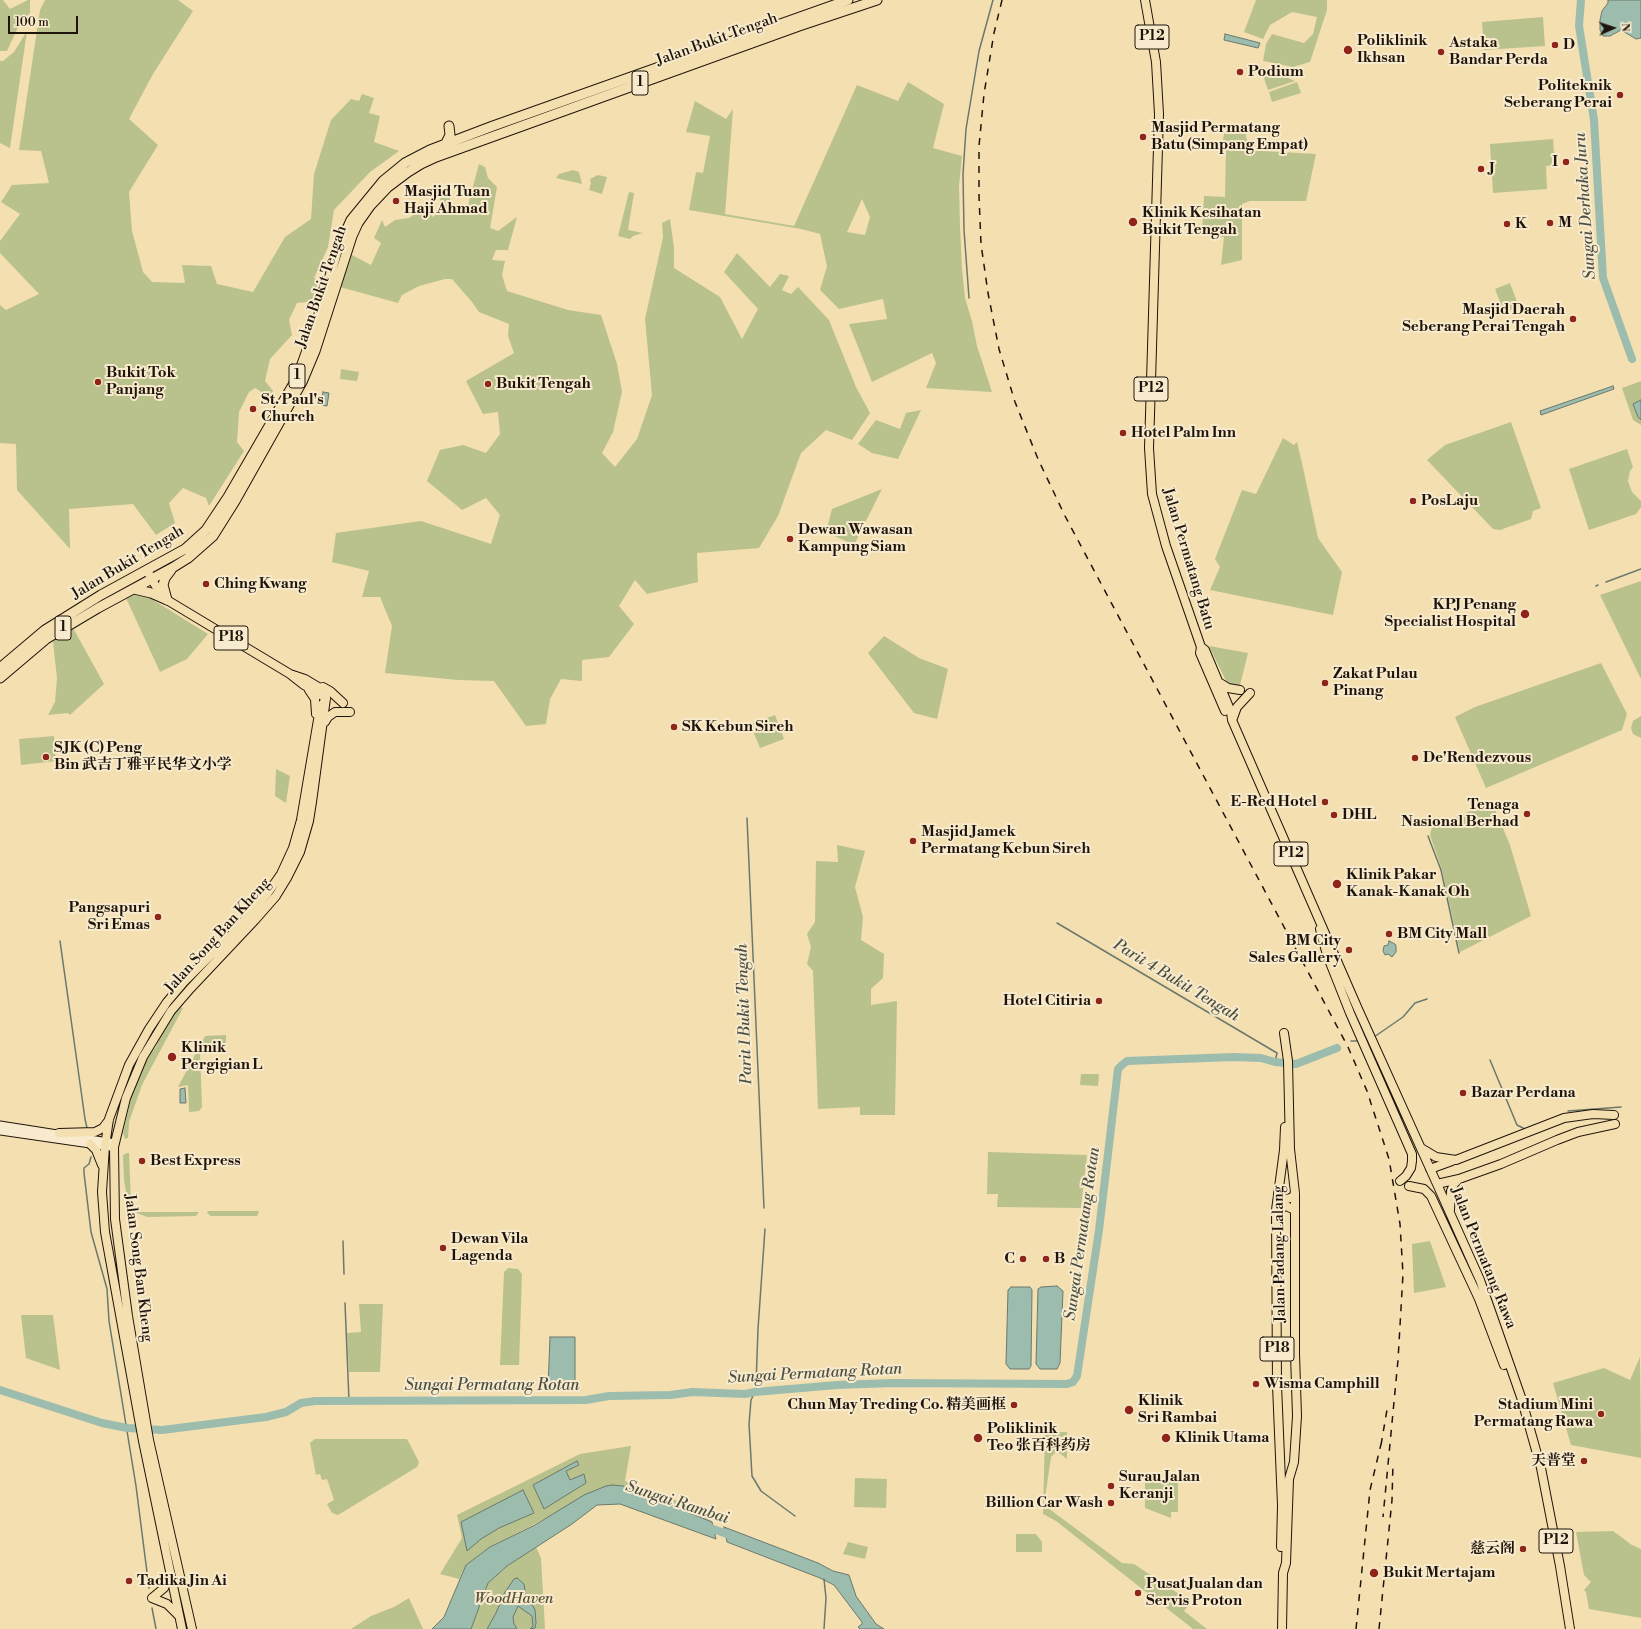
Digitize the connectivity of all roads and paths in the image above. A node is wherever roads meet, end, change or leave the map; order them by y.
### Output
1 (848, 0) edge
2 (877, 0) edge
3 (884, 0) edge
4 (1145, 0) edge
5 (861, 5) junction
6 (449, 126) dead end
7 (446, 143) junction
8 (172, 568) junction
9 (147, 570) junction
10 (151, 579) junction
11 (134, 589) junction
12 (167, 600) junction
13 (1200, 647) junction
14 (0, 668) edge
15 (0, 678) edge
16 (305, 682) junction
17 (1220, 684) junction
18 (1240, 690) dead end
19 (1250, 693) dead end
20 (343, 703) dead end
21 (350, 712) dead end
22 (1232, 719) junction
23 (320, 725) junction
24 (1318, 914) junction
25 (1284, 1033) dead end
26 (1287, 1062) junction
27 (1614, 1115) dead end
28 (110, 1119) junction
29 (1615, 1124) dead end
30 (0, 1125) edge
31 (0, 1132) edge
32 (59, 1133) junction
33 (90, 1144) junction
34 (105, 1144) junction
35 (115, 1145) junction
36 (1421, 1148) junction
37 (1456, 1160) junction
38 (103, 1167) junction
39 (1430, 1169) junction
40 (1459, 1179) junction
41 (1400, 1181) dead end
42 (1437, 1184) junction
43 (1409, 1186) dead end
44 (1278, 1193) junction
45 (1295, 1193) junction
46 (1276, 1210) junction
47 (1295, 1210) junction
48 (1450, 1212) junction
49 (1518, 1395) junction
50 (143, 1422) junction
51 (146, 1441) junction
52 (1283, 1573) junction
53 (170, 1575) junction
54 (179, 1616) junction
55 (182, 1629) edge
56 (192, 1629) edge
57 (1282, 1629) edge
58 (1570, 1629) edge

1 - 7 highway, Jalan Bukit Tengah / 1
2 - 5 highway, 1
3 - 5 highway
4 - 13 main road, Jalan Permatang Batu / P12
5 - 8 highway, Jalan Bukit Tengah / 1
6 - 7 highway
7 - 9 highway, Jalan Bukit Tengah / 1
8 - 10 highway, Jalan Bukit Tengah / 1
8 - 12 highway
9 - 10 main road, P18
9 - 14 highway, Jalan Bukit Tengah / 1
10 - 11 highway, Jalan Bukit Tengah / 1
10 - 12 main road, P18
11 - 12 highway
11 - 15 highway, Jalan Bukit Tengah / 1
12 - 16 main road, P18
13 - 17 main road, Jalan Permatang Batu / P12
13 - 22 main road, Jalan Permatang Batu / P12
16 - 20 main road
16 - 23 main road
16 - 23 main road, Jalan Song Ban Kheng / P18
17 - 18 main road
17 - 22 main road, Jalan Permatang Batu / P12
19 - 22 main road
21 - 23 main road
22 - 24 main road, Jalan Permatang Batu / P12
23 - 28 main road, Jalan Song Ban Kheng
23 - 35 main road, Jalan Song Ban Kheng
24 - 36 main road, Jalan Permatang Rawa / P12
24 - 41 main road
25 - 26 main road, Jalan Padang Lalang / P18
26 - 44 main road, Jalan Padang Lalang / P18
26 - 45 main road, Jalan Padang Lalang / P18
27 - 37 main road
28 - 32 main road
28 - 34 main road, Jalan Song Ban Kheng
29 - 40 main road
30 - 32 main road
31 - 33 main road
32 - 34 main road
33 - 34 main road
33 - 38 main road
34 - 35 main road
34 - 38 main road, Jalan Song Ban Kheng
35 - 50 main road, Jalan Song Ban Kheng
36 - 37 main road
36 - 39 main road, Jalan Permatang Rawa / P12
37 - 39 main road
38 - 50 main road, Jalan Song Ban Kheng
39 - 42 main road, Jalan Permatang Rawa / P12
40 - 42 main road
40 - 48 main road
42 - 48 main road, Jalan Permatang Rawa / P12
43 - 49 main road
44 - 45 main road
44 - 46 main road, Jalan Padang Lalang / P18
45 - 47 main road, Jalan Padang Lalang / P18
46 - 47 main road
46 - 52 main road, Jalan Padang Lalang / P18
47 - 52 main road, Jalan Padang Lalang / P18
48 - 49 main road, Jalan Permatang Rawa / P12
49 - 58 main road, Jalan Permatang Rawa / P12
50 - 51 main road, Jalan Song Ban Kheng
51 - 53 main road, Jalan Song Ban Kheng
51 - 56 main road, Jalan Song Ban Kheng
52 - 57 main road, Jalan Padang Lalang / P18
53 - 54 main road, Jalan Song Ban Kheng
53 - 54 main road
54 - 55 main road, Jalan Song Ban Kheng

